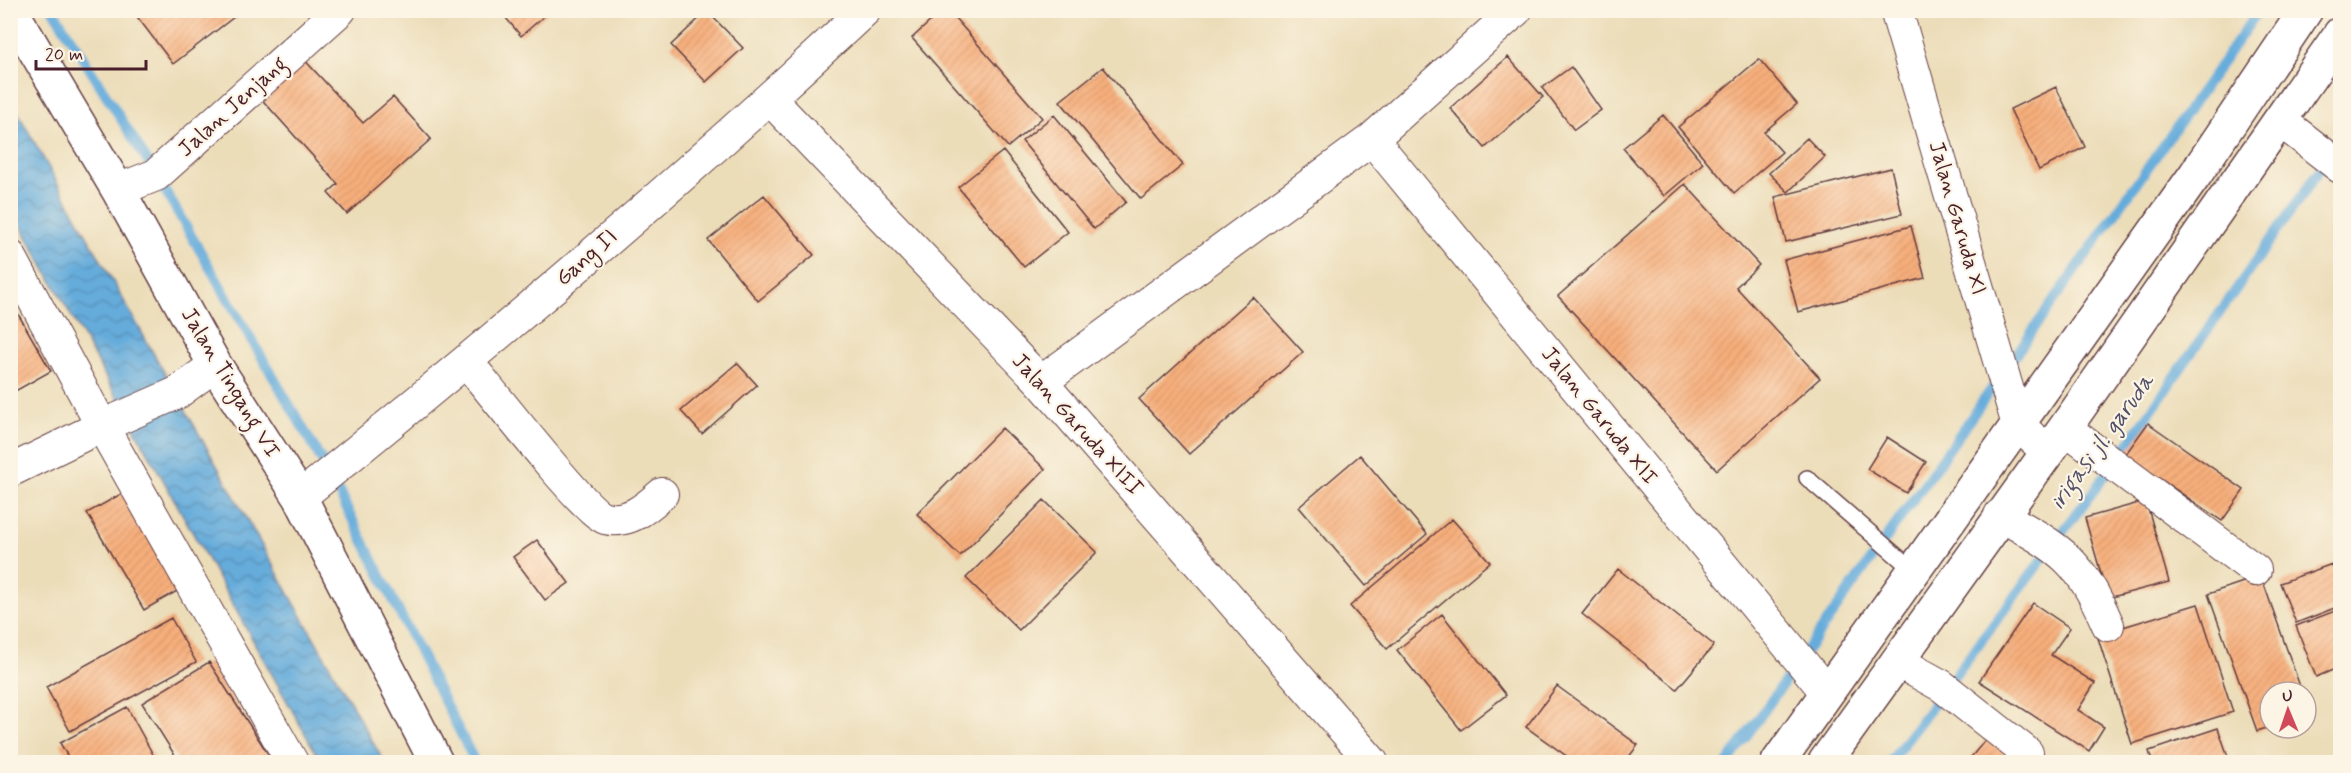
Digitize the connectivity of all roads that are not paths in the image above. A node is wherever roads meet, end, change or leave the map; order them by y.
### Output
1 (11, 10) edge
2 (340, 10) edge
3 (865, 10) edge
4 (1516, 10) edge
5 (1896, 10) edge
6 (2306, 10) edge
7 (2340, 34) edge
8 (770, 99) junction
9 (2281, 121) junction
10 (1372, 140) junction
11 (2329, 159) edge
12 (2196, 175) junction
13 (118, 190) junction
14 (2223, 200) junction
15 (10, 256) edge
16 (467, 362) junction
17 (215, 365) junction
18 (1041, 381) junction
19 (114, 421) junction
20 (2018, 425) junction
21 (2056, 440) junction
22 (10, 471) edge
23 (1807, 478) dead end
24 (662, 494) dead end
25 (300, 497) junction
26 (2000, 515) junction
27 (1913, 570) junction
28 (2255, 570) dead end
29 (2108, 626) dead end
30 (1897, 661) junction
31 (1827, 693) junction
32 (2028, 753) dead end
33 (292, 762) edge
34 (436, 762) edge
35 (1372, 762) edge
36 (1778, 762) edge
37 (1825, 762) edge

1 - 13 main road, Jalan Tingang VI
2 - 13 street, Jalan Jenjang
3 - 8 street, Gang II
4 - 10 street
5 - 20 street, Jalan Garuda XI
6 - 12 main road
7 - 9 main road
8 - 16 street, Gang II
8 - 18 street, Jalan Garuda XIII
9 - 11 street
9 - 14 main road
10 - 18 street
10 - 31 street, Jalan Garuda XII
12 - 14 main road
12 - 20 main road
13 - 17 main road, Jalan Tingang VI
14 - 21 main road
15 - 19 street
16 - 24 street
16 - 25 street, Gang II
17 - 19 street
17 - 25 main road, Jalan Tingang VI
18 - 35 street, Jalan Garuda XIII
19 - 22 street
19 - 33 street
20 - 21 street
20 - 27 main road
21 - 26 main road
21 - 28 street
23 - 27 lane
25 - 34 main road, Jalan Tingang VI
26 - 29 street
26 - 30 main road
27 - 31 main road
30 - 32 street
30 - 37 main road
31 - 36 main road

